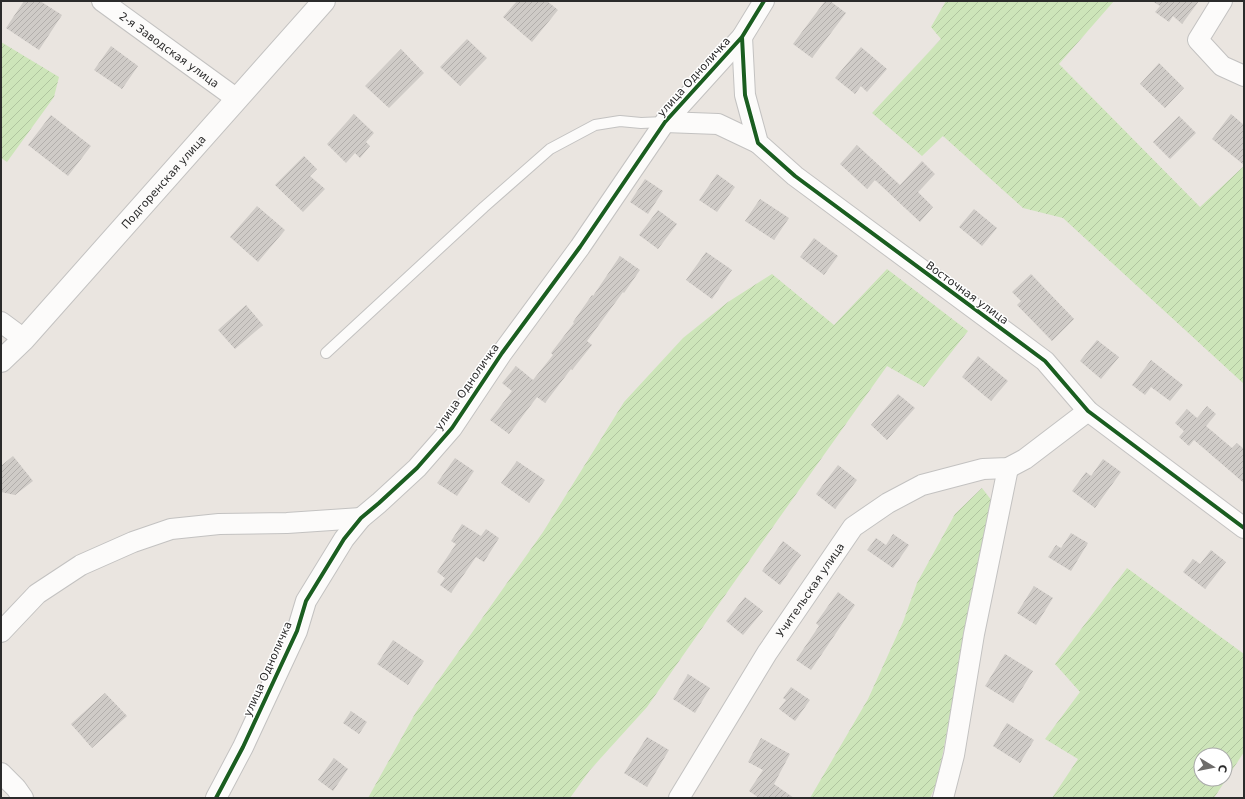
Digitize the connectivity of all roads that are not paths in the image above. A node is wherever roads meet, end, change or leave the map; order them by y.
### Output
1 (102, 1) edge
2 (324, 1) edge
3 (764, 1) edge
4 (1222, 1) edge
5 (742, 37) junction
6 (1244, 76) edge
7 (237, 99) junction
8 (665, 122) junction
9 (758, 142) junction
10 (1, 322) edge
11 (24, 339) junction
12 (326, 353) dead end
13 (1, 361) edge
14 (1088, 411) junction
15 (1008, 468) junction
16 (361, 518) junction
17 (1244, 528) edge
18 (1, 632) edge
19 (1, 773) edge
20 (23, 798) edge
21 (216, 798) edge
22 (679, 798) edge
23 (944, 798) edge

1 - 7 street, 2-я Заводская улица
2 - 7 street, Подгоренская улица
3 - 5 street, улица Одноличка
4 - 6 street
5 - 8 street, улица Одноличка
5 - 9 street
7 - 11 street, Подгоренская улица
8 - 9 street
8 - 12 lane
8 - 16 street, улица Одноличка
9 - 14 street, Восточная улица
10 - 11 street
11 - 13 street, Подгоренская улица
14 - 15 street, Учительская улица
14 - 17 street, Восточная улица
15 - 22 street, Учительская улица
15 - 23 street
16 - 18 street
16 - 21 street, улица Одноличка
19 - 20 street

